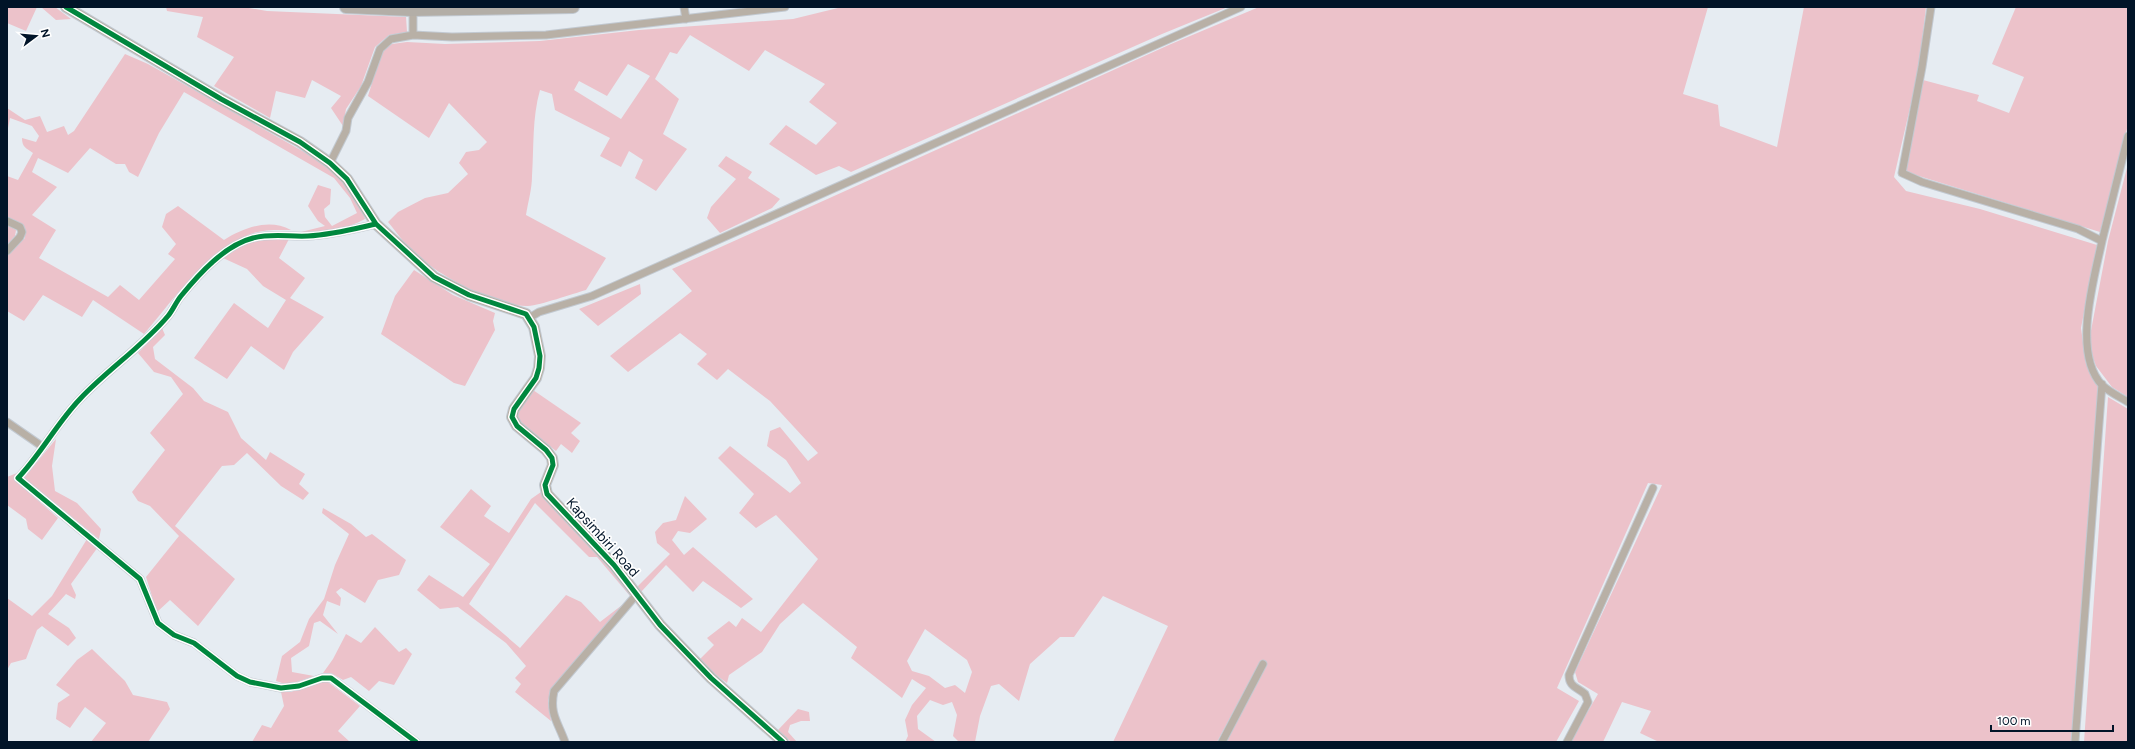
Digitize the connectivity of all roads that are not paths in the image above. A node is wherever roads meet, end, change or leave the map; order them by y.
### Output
1 (66, 7) edge
2 (346, 7) edge
3 (573, 7) edge
4 (684, 7) edge
5 (785, 7) edge
6 (1241, 7) edge
7 (1931, 7) edge
8 (412, 9) edge
9 (686, 19) junction
10 (413, 35) junction
11 (2128, 136) edge
12 (330, 163) junction
13 (7, 221) edge
14 (376, 224) junction
15 (2102, 241) junction
16 (7, 251) edge
17 (529, 318) junction
18 (2102, 384) junction
19 (2128, 402) edge
20 (7, 422) edge
21 (43, 447) junction
22 (1652, 488) dead end
23 (637, 594) junction
24 (1263, 664) dead end
25 (416, 742) edge
26 (565, 742) edge
27 (783, 742) edge
28 (1222, 742) edge
29 (1567, 742) edge
30 (2075, 742) edge

1 - 12 street
2 - 8 highway
3 - 8 highway
4 - 9 street
5 - 9 street
6 - 17 street
7 - 15 street
8 - 10 street
9 - 10 street
10 - 12 street
11 - 15 street
12 - 14 street
13 - 16 street
14 - 17 street
14 - 21 street
15 - 18 street
17 - 23 street, Kapsimbiri Road
18 - 19 street
18 - 30 street
20 - 21 street
21 - 25 street
22 - 29 street
23 - 26 street
23 - 27 street, Kapsimbiri Road
24 - 28 street

